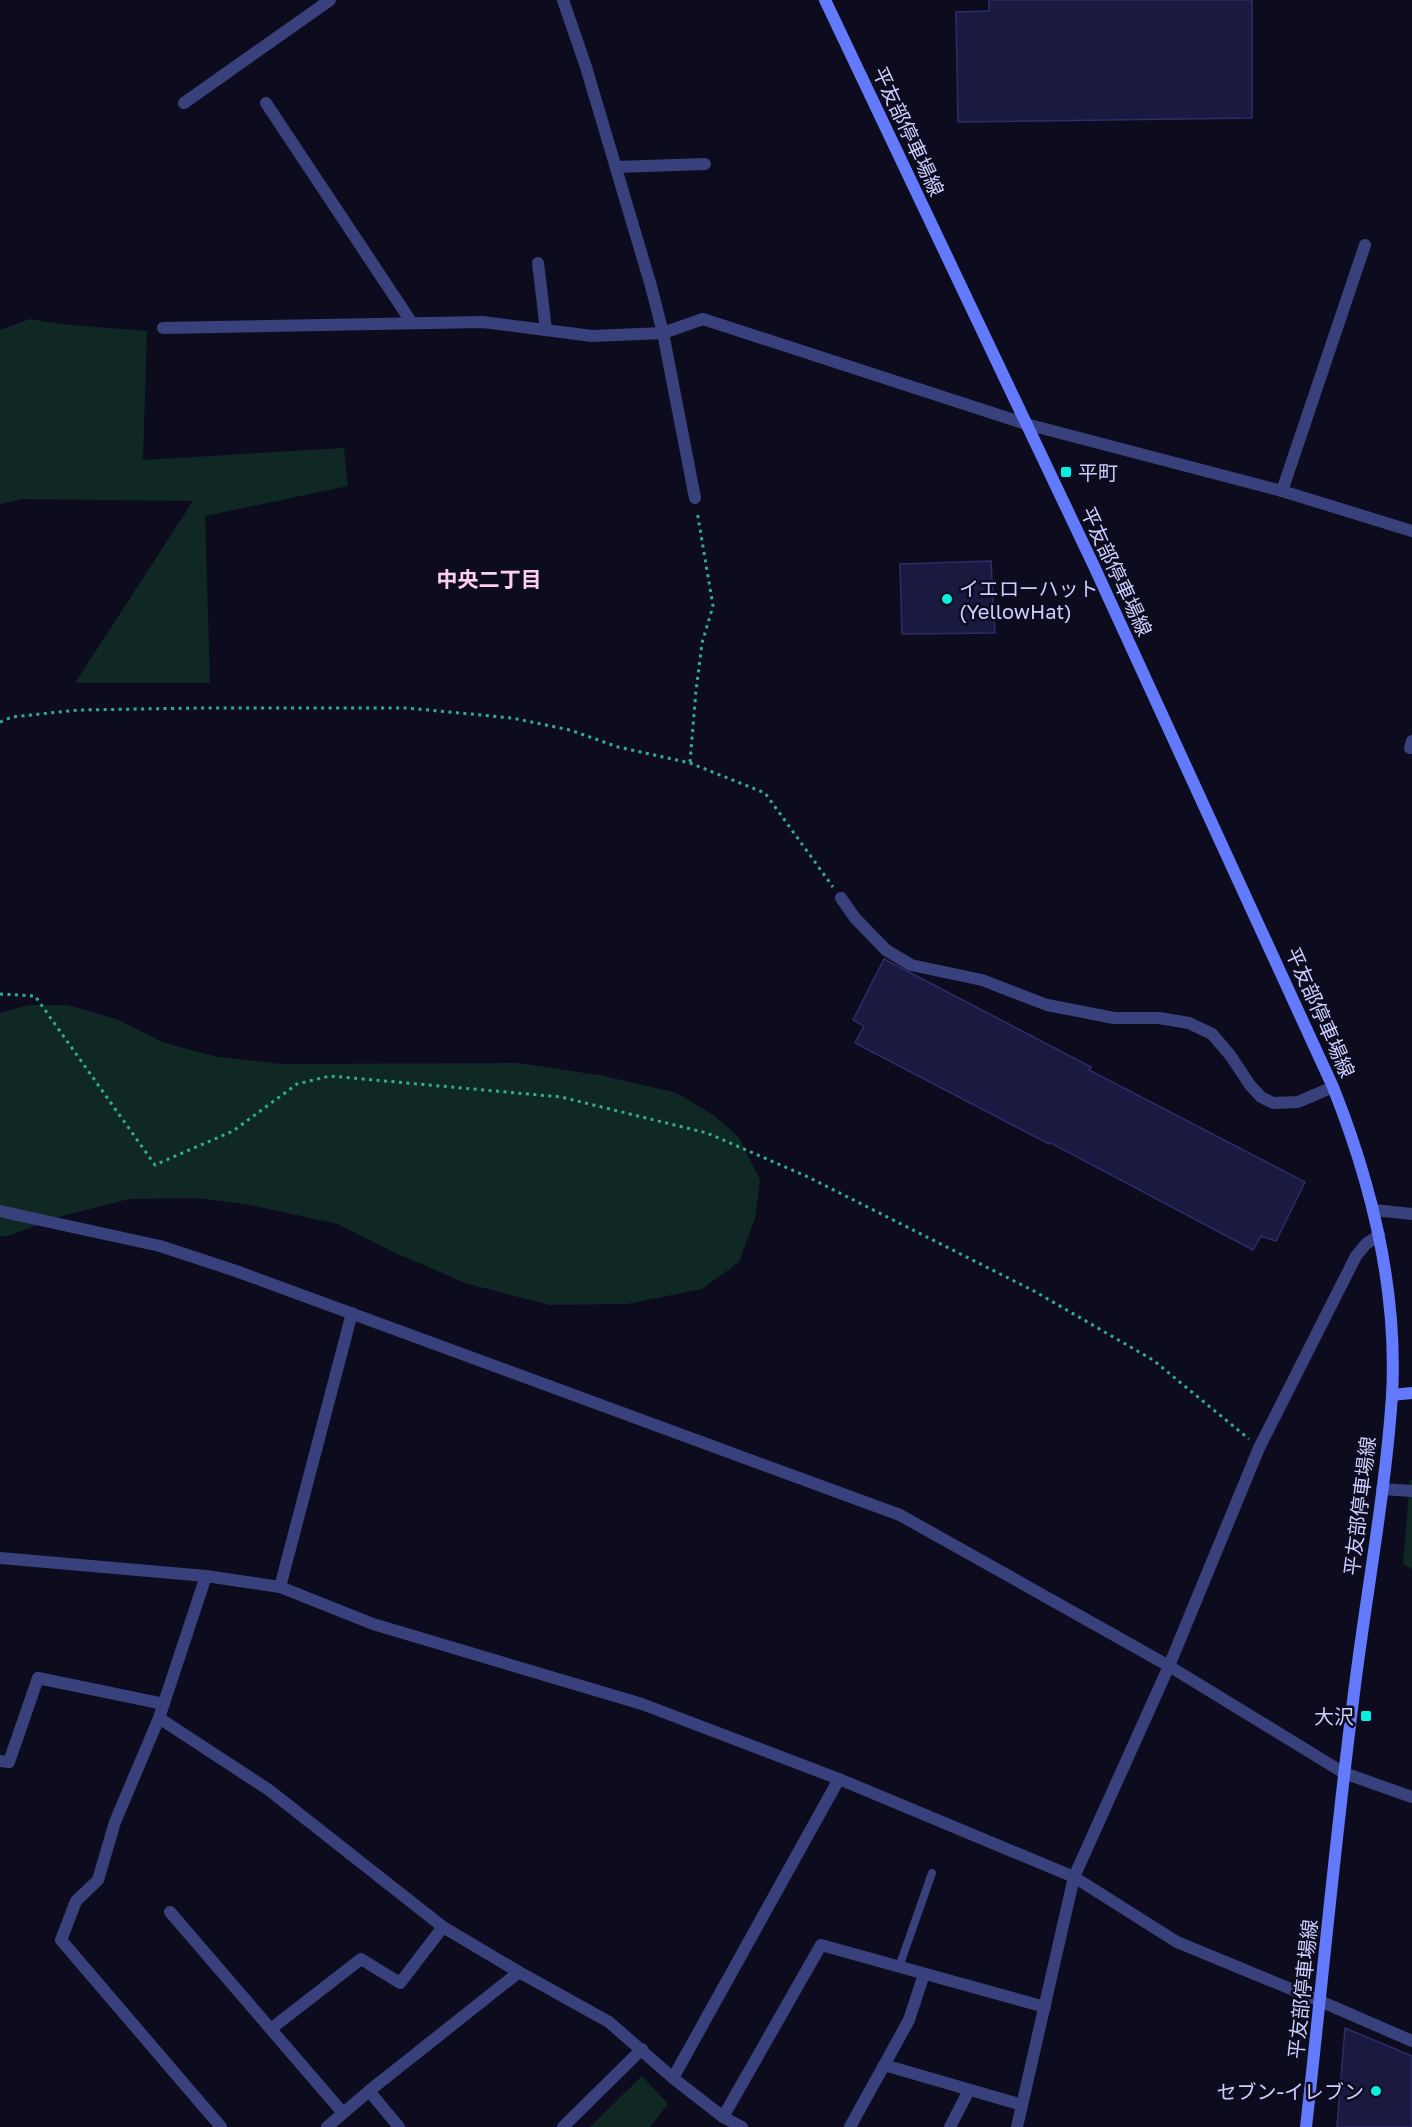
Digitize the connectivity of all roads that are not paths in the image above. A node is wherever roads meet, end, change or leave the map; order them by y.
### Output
1 (330, 0) edge
2 (563, 0) edge
3 (825, 0) edge
4 (184, 103) dead end
5 (266, 103) dead end
6 (705, 164) dead end
7 (616, 166) junction
8 (1365, 244) dead end
9 (538, 263) dead end
10 (412, 323) junction
11 (163, 328) dead end
12 (546, 330) junction
13 (663, 333) junction
14 (1026, 424) junction
15 (1282, 491) junction
16 (695, 498) road end
17 (1412, 531) edge
18 (841, 898) road end
19 (1333, 1087) junction
20 (1374, 1210) junction
21 (0, 1211) edge
22 (1412, 1214) edge
23 (1379, 1235) junction
24 (352, 1313) junction
25 (1412, 1393) edge
26 (1392, 1395) junction
27 (1382, 1489) junction
28 (1412, 1491) edge
29 (0, 1558) edge
30 (206, 1576) junction
31 (280, 1587) junction
32 (1169, 1666) junction
33 (164, 1704) junction
34 (159, 1718) junction
35 (0, 1761) edge
36 (1344, 1773) junction
37 (839, 1779) junction
38 (1412, 1797) edge
39 (932, 1873) dead end
40 (1074, 1877) junction
41 (170, 1911) dead end
42 (443, 1927) junction
43 (899, 1967) junction
44 (519, 1972) junction
45 (924, 1974) junction
46 (1320, 2001) junction
47 (1045, 2007) junction
48 (272, 2028) junction
49 (1412, 2042) edge
50 (642, 2049) junction
51 (884, 2065) junction
52 (673, 2078) junction
53 (969, 2090) junction
54 (369, 2091) junction
55 (1022, 2105) junction
56 (343, 2113) junction
57 (723, 2117) junction
58 (221, 2127) edge
59 (327, 2127) edge
60 (399, 2127) edge
61 (563, 2127) edge
62 (742, 2127) edge
63 (850, 2127) edge
64 (950, 2127) edge
65 (1017, 2127) edge
66 (1306, 2127) edge

1 - 4 street
2 - 7 street
3 - 14 main road, 平友部停車場線
5 - 10 street
6 - 7 street
7 - 13 street
8 - 15 street
9 - 12 street
10 - 11 street
10 - 12 street
12 - 13 street
13 - 14 street
13 - 16 street
14 - 15 street
14 - 19 main road, 平友部停車場線
15 - 17 street
18 - 19 street
19 - 20 main road, 平友部停車場線
20 - 22 street
20 - 23 main road, 平友部停車場線
21 - 24 street
23 - 26 main road, 平友部停車場線
23 - 32 street
24 - 31 street
24 - 32 street
25 - 26 main road
26 - 27 main road, 平友部停車場線
27 - 28 street
27 - 36 main road, 平友部停車場線
29 - 30 street
30 - 31 street
30 - 33 street
31 - 37 street
32 - 36 street
32 - 40 street
33 - 34 street
33 - 35 street
34 - 42 street
34 - 58 street
36 - 38 street
36 - 46 main road, 平友部停車場線
37 - 40 street
37 - 52 street
39 - 43 lane
40 - 46 street
40 - 47 street
41 - 48 street
42 - 44 street
42 - 48 street
43 - 45 street
43 - 57 street
44 - 50 street
44 - 54 street
45 - 47 street
45 - 51 street
46 - 49 street
46 - 66 main road, 平友部停車場線
47 - 55 street
48 - 56 street
50 - 52 street
50 - 61 street
51 - 53 street
51 - 63 street
52 - 57 street
53 - 55 street
53 - 64 street
54 - 56 street
54 - 60 street
55 - 65 street
56 - 59 street
57 - 62 street

